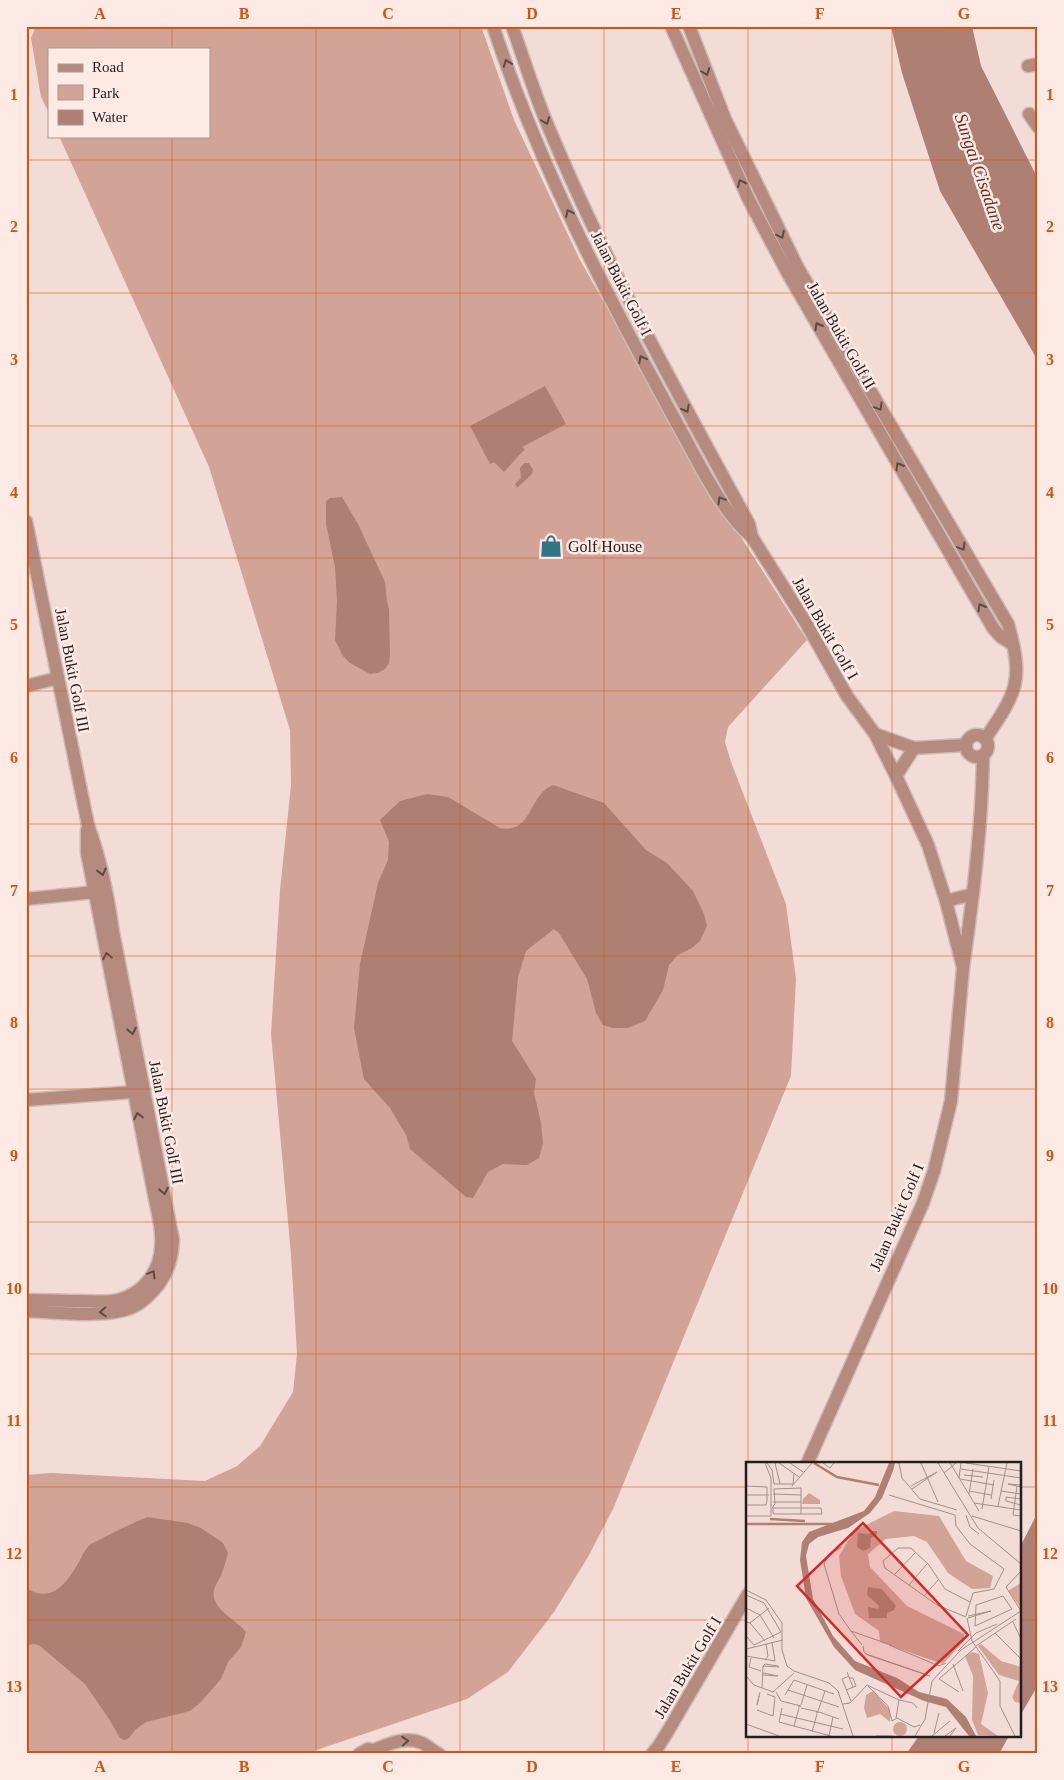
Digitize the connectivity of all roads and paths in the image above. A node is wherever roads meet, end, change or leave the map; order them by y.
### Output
1 (493, 26) edge
2 (512, 26) edge
3 (671, 26) edge
4 (689, 26) edge
5 (1029, 114) dead end
6 (1038, 127) edge
7 (26, 521) edge
8 (752, 537) junction
9 (1012, 644) junction
10 (58, 678) junction
11 (26, 686) edge
12 (875, 734) junction
13 (985, 739) junction
14 (966, 745) junction
15 (914, 748) junction
16 (983, 755) junction
17 (896, 776) junction
18 (88, 825) junction
19 (95, 892) junction
20 (973, 894) junction
21 (26, 899) edge
22 (946, 901) junction
23 (963, 968) junction
24 (133, 1092) junction
25 (26, 1100) edge
26 (26, 1300) edge
27 (26, 1311) edge
28 (808, 1462) edge
29 (746, 1597) edge
30 (377, 1752) edge
31 (434, 1753) edge
32 (359, 1754) edge
33 (652, 1754) edge

8 -> 1 street, Jalan Bukit Golf I
2 -> 8 street, Jalan Bukit Golf I
9 -> 3 street, Jalan Bukit Golf II
4 -> 9 street, Jalan Bukit Golf II
5 - 6 street
7 - 10 street, Jalan Bukit Golf III
8 - 12 street, Jalan Bukit Golf I
9 - 13 street, Jalan Bukit Golf II
10 - 11 street
10 - 18 street, Jalan Bukit Golf III
12 - 15 street
12 - 17 street, Jalan Bukit Golf I
13 - 14 street
13 - 16 street
14 - 15 street
14 - 16 street
15 - 17 street
16 - 20 street, Jalan Bukit Golf I
17 - 22 street, Jalan Bukit Golf I
18 - 19 street, Jalan Bukit Golf III
18 -> 27 street, Jalan Bukit Golf III
19 - 21 street
24 -> 19 street, Jalan Bukit Golf III
20 - 22 street
20 - 23 street, Jalan Bukit Golf I
22 - 23 street, Jalan Bukit Golf I
23 - 28 street, Jalan Bukit Golf I
24 - 25 street
26 -> 24 street, Jalan Bukit Golf III
29 - 33 street, Jalan Bukit Golf I
30 -> 31 street
30 - 32 street

